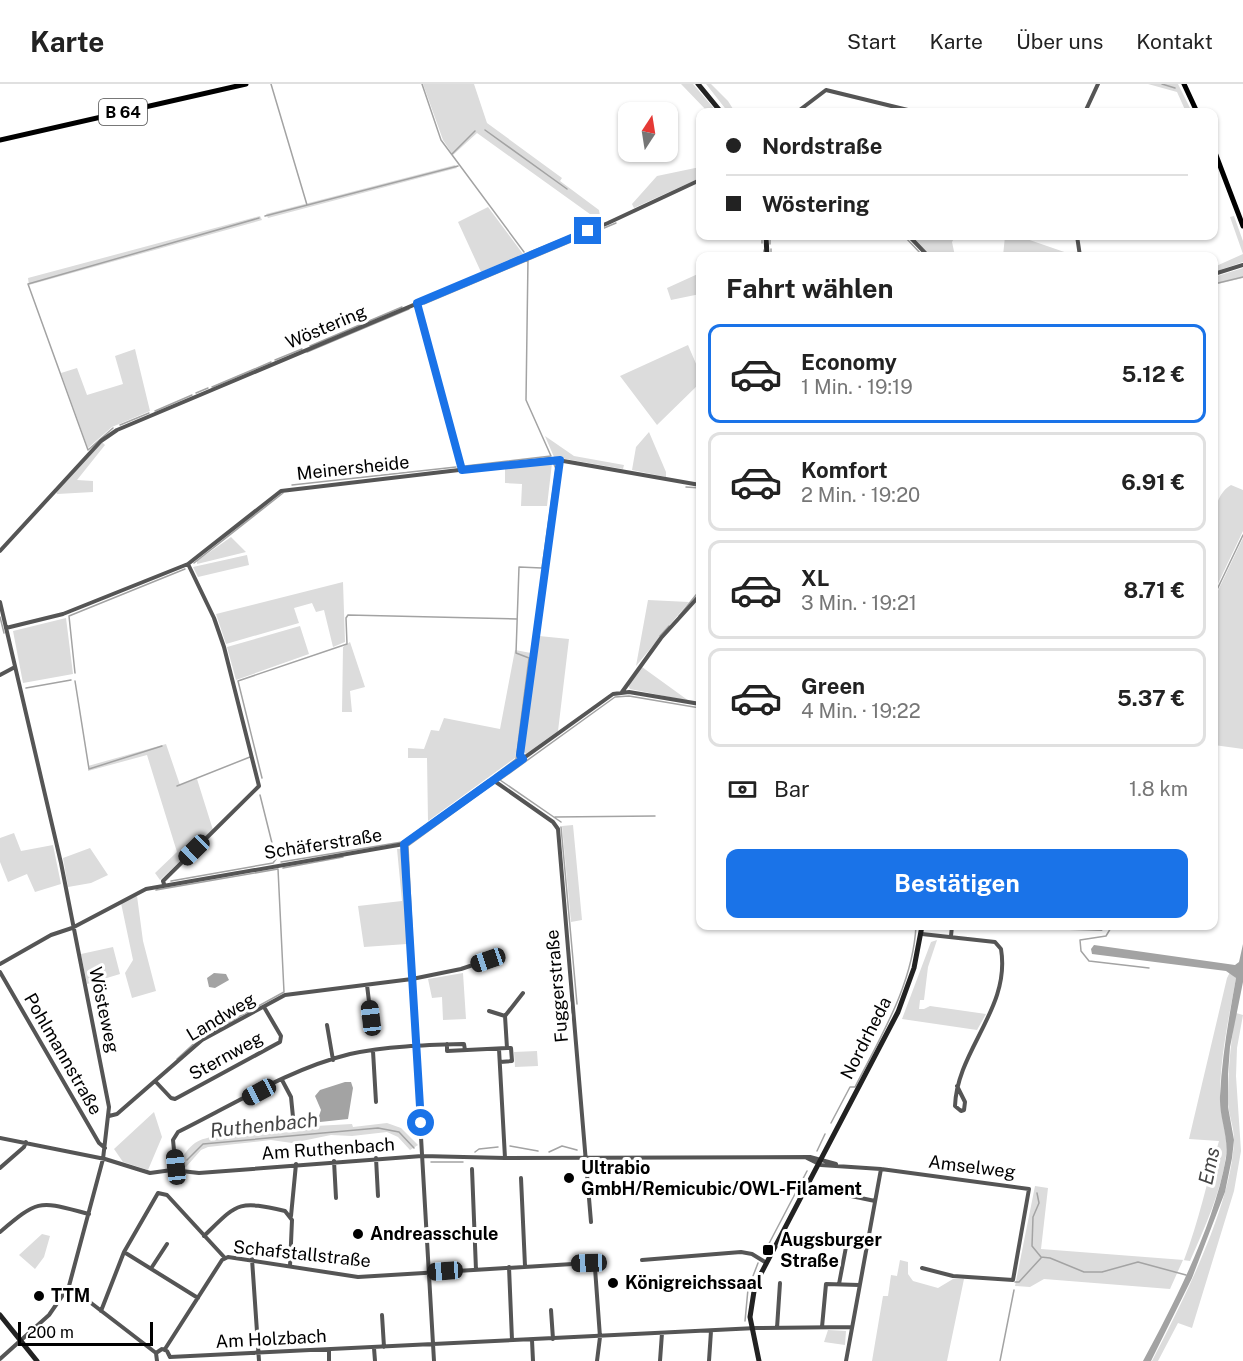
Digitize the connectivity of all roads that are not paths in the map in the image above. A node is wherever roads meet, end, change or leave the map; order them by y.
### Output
1 (246, 84) edge
2 (698, 84) edge
3 (1098, 84) edge
4 (1184, 84) edge
5 (718, 108) edge
6 (801, 108) edge
7 (900, 108) edge
8 (1087, 108) edge
9 (1195, 108) edge
10 (0, 140) edge
11 (1218, 160) edge
12 (696, 182) edge
13 (1243, 226) edge
14 (913, 240) edge
15 (924, 252) edge
16 (1243, 265) edge
17 (1218, 273) edge
18 (417, 303) junction
19 (560, 460) junction
20 (462, 470) junction
21 (696, 484) edge
22 (0, 551) edge
23 (188, 564) junction
24 (696, 599) edge
25 (0, 602) edge
26 (6, 628) junction
27 (15, 667) junction
28 (0, 675) edge
29 (622, 692) junction
30 (696, 703) edge
31 (523, 759) junction
32 (493, 780) junction
33 (404, 844) junction
34 (164, 884) junction
35 (72, 928) junction
36 (922, 930) edge
37 (952, 930) edge
38 (922, 934) junction
39 (951, 936) junction
40 (488, 960) dead end
41 (0, 964) edge
42 (0, 972) edge
43 (412, 979) junction
44 (367, 985) junction
45 (523, 993) dead end
46 (264, 1007) junction
47 (489, 1011) dead end
48 (506, 1016) junction
49 (371, 1018) dead end
50 (327, 1025) dead end
51 (416, 1046) junction
52 (507, 1048) junction
53 (499, 1049) junction
54 (373, 1052) junction
55 (333, 1060) junction
56 (500, 1062) junction
57 (282, 1080) junction
58 (155, 1081) junction
59 (957, 1086) junction
60 (376, 1102) dead end
61 (109, 1116) junction
62 (293, 1117) dead end
63 (0, 1138) edge
64 (26, 1142) junction
65 (105, 1148) junction
66 (423, 1156) junction
67 (585, 1157) junction
68 (376, 1158) junction
69 (505, 1158) junction
70 (103, 1159) junction
71 (334, 1161) junction
72 (819, 1161) junction
73 (296, 1164) junction
74 (0, 1168) edge
75 (472, 1169) dead end
76 (881, 1169) junction
77 (176, 1170) junction
78 (521, 1178) dead end
79 (832, 1192) dead end
80 (378, 1196) dead end
81 (336, 1198) dead end
82 (875, 1201) junction
83 (89, 1214) junction
84 (291, 1216) junction
85 (591, 1222) dead end
86 (0, 1232) edge
87 (204, 1236) junction
88 (167, 1244) dead end
89 (846, 1247) dead end
90 (124, 1252) junction
91 (225, 1258) junction
92 (252, 1259) junction
93 (642, 1260) dead end
94 (765, 1262) junction
95 (290, 1266) junction
96 (525, 1266) junction
97 (152, 1267) junction
98 (509, 1267) junction
99 (922, 1268) dead end
100 (476, 1270) junction
101 (429, 1272) junction
102 (780, 1283) dead end
103 (839, 1284) junction
104 (860, 1285) junction
105 (69, 1286) junction
106 (198, 1298) junction
107 (551, 1310) dead end
108 (101, 1311) junction
109 (0, 1315) edge
110 (382, 1315) dead end
111 (822, 1327) junction
112 (852, 1327) junction
113 (777, 1328) junction
114 (751, 1329) junction
115 (711, 1331) junction
116 (662, 1333) junction
117 (600, 1336) junction
118 (553, 1339) junction
119 (532, 1340) junction
120 (21, 1341) junction
121 (512, 1341) junction
122 (433, 1344) junction
123 (384, 1347) junction
124 (374, 1348) junction
125 (165, 1349) junction
126 (328, 1350) junction
127 (156, 1353) junction
128 (257, 1353) junction
129 (0, 1359) edge
130 (156, 1360) edge
131 (169, 1360) edge
132 (37, 1361) edge
133 (259, 1361) edge
134 (329, 1361) edge
135 (375, 1361) edge
136 (434, 1361) edge
137 (533, 1361) edge
138 (597, 1361) edge
139 (660, 1361) edge
140 (709, 1361) edge
141 (759, 1361) edge
142 (846, 1361) edge

1 - 10 main road, B 64
2 - 5 main road
3 - 8 street
4 - 9 main road
6 - 7 street
11 - 13 main road
12 - 18 street, Wöstering
14 - 15 street
16 - 17 street
18 - 20 street
18 - 22 street, Wöstering
19 - 20 street, Meinersheide
19 - 21 street, Meinersheide
19 - 31 street
20 - 23 street, Meinersheide
23 - 26 street, Meinersheide
23 - 34 street
24 - 29 street, Schäferstraße
25 - 26 street, Wösteweg
26 - 27 street, Wösteweg
27 - 28 street
27 - 35 street, Wösteweg
29 - 30 street
29 - 31 street, Schäferstraße
31 - 32 street, Schäferstraße
32 - 33 street, Schäferstraße
32 - 67 street, Fuggerstraße
33 - 34 street, Schäferstraße
33 - 43 street
34 - 35 street, Schäferstraße
35 - 41 street, Schäferstraße
35 - 61 street, Wösteweg
36 - 38 main road, Nordrheda
37 - 39 street
38 - 39 street
38 - 72 main road, Nordrheda
39 - 59 street
40 - 43 street, Landweg
42 - 65 street, Pohlmannstraße
43 - 44 street, Landweg
43 - 51 street
44 - 46 street, Landweg
44 - 49 street
45 - 48 street
46 - 58 street, Landweg
46 - 58 street, Sternweg
47 - 48 street
48 - 52 street
50 - 55 street
51 - 53 street
51 - 54 street
51 - 66 street
52 - 53 street
52 - 56 street
53 - 56 street
54 - 55 street
54 - 60 street
55 - 57 street
56 - 69 street
57 - 62 street
57 - 77 street
58 - 61 street, Landweg
59 - 59 street
61 - 65 street, Wösteweg
63 - 64 street, Am Ruthenbach
64 - 70 street, Am Ruthenbach
64 - 74 street
65 - 70 street, Wösteweg
66 - 68 street, Am Ruthenbach
66 - 69 street, Am Ruthenbach
66 - 101 street
67 - 69 street, Am Ruthenbach
67 - 72 street, Am Ruthenbach
67 - 85 street, Fuggerstraße
68 - 71 street, Am Ruthenbach
68 - 80 street
70 - 77 street, Am Ruthenbach
70 - 83 street, Wösteweg
71 - 73 street, Am Ruthenbach
71 - 81 street
72 - 76 street, Amselweg
72 - 94 main road, Nordrheda
73 - 77 street, Am Ruthenbach
73 - 84 street
75 - 100 street
76 - 82 street
76 - 99 street, Amselweg
78 - 96 street
79 - 82 street
82 - 104 street
83 - 86 street
83 - 105 street, Wösteweg
84 - 87 street
84 - 95 street
87 - 90 street
87 - 91 street
88 - 97 street
89 - 103 street
90 - 97 street
90 - 108 street
91 - 92 street, Schafstallstraße
91 - 106 street, Schafstallstraße
92 - 95 street, Schafstallstraße
92 - 128 street
93 - 94 street
94 - 114 main road, Nordrheda
95 - 101 street, Schafstallstraße
96 - 98 street, Schafstallstraße
96 - 117 street, Schafstallstraße
97 - 106 street
98 - 100 street, Schafstallstraße
98 - 121 street
100 - 101 street, Schafstallstraße
101 - 122 street
102 - 113 street
103 - 104 street
103 - 111 street
104 - 112 street
105 - 108 street
105 - 120 street, Wösteweg
106 - 125 street, Schafstallstraße
107 - 118 street
108 - 127 street
109 - 120 main road
110 - 123 street
111 - 112 street, Am Holzbach
111 - 113 street, Am Holzbach
112 - 142 street
113 - 114 street, Am Holzbach
114 - 115 street, Am Holzbach
114 - 141 main road, Nordrheda
115 - 116 street, Am Holzbach
115 - 140 street
116 - 117 street, Am Holzbach
116 - 139 street
117 - 118 street, Am Holzbach
117 - 138 street
118 - 119 street, Am Holzbach
119 - 121 street, Am Holzbach
119 - 137 street
120 - 129 street, Wösteweg
120 - 132 main road
121 - 122 street, Am Holzbach
122 - 123 street, Am Holzbach
122 - 136 street
123 - 124 street, Am Holzbach
124 - 126 street, Am Holzbach
124 - 135 street
125 - 127 street
125 - 131 street
126 - 128 street, Am Holzbach
126 - 134 street
127 - 130 street
128 - 131 street, Am Holzbach
128 - 133 street

